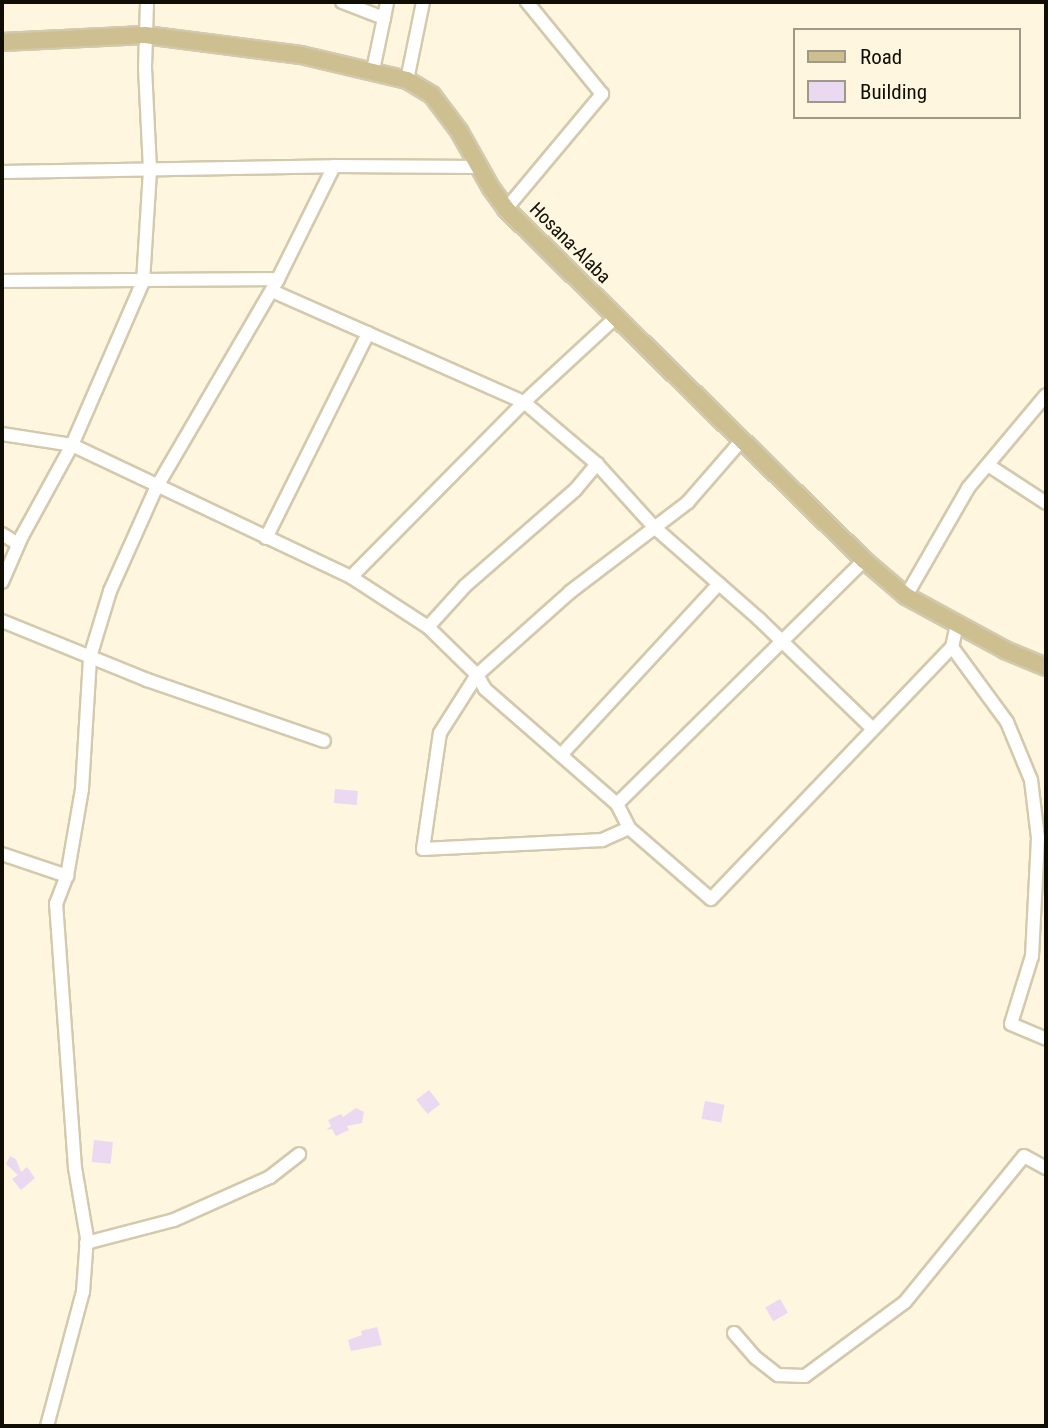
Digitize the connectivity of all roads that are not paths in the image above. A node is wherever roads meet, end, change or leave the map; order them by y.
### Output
1 (147, 2) edge
2 (342, 2) edge
3 (387, 2) edge
4 (423, 2) edge
5 (527, 2) edge
6 (384, 18) junction
7 (145, 35) junction
8 (2, 42) edge
9 (373, 70) junction
10 (407, 80) junction
11 (334, 166) junction
12 (479, 167) junction
13 (150, 170) junction
14 (2, 172) edge
15 (506, 209) junction
16 (2, 281) edge
17 (143, 282) junction
18 (275, 285) junction
19 (615, 318) junction
20 (368, 333) junction
21 (1046, 395) edge
22 (524, 402) junction
23 (2, 434) edge
24 (741, 441) junction
25 (72, 445) junction
26 (597, 464) junction
27 (988, 465) junction
28 (156, 488) junction
29 (1046, 503) edge
30 (654, 527) junction
31 (2, 534) edge
32 (266, 538) junction
33 (18, 544) junction
34 (864, 560) junction
35 (351, 577) junction
36 (2, 582) edge
37 (719, 584) junction
38 (906, 596) junction
39 (2, 621) edge
40 (957, 624) junction
41 (428, 627) junction
42 (782, 640) junction
43 (952, 647) junction
44 (90, 657) junction
45 (1046, 667) edge
46 (477, 675) junction
47 (872, 728) junction
48 (324, 741) dead end
49 (561, 755) junction
50 (617, 804) junction
51 (629, 828) junction
52 (2, 854) edge
53 (67, 876) junction
54 (1046, 1039) edge
55 (299, 1154) dead end
56 (1046, 1167) edge
57 (86, 1243) junction
58 (734, 1333) dead end
59 (47, 1426) edge

1 - 7 street
2 - 6 street
3 - 6 street
4 - 10 street
5 - 15 street
6 - 9 street
7 - 8 main road, Hosana-Alaba
7 - 9 main road, Hosana-Alaba
7 - 13 street
9 - 10 main road, Hosana-Alaba
10 - 12 main road, Hosana-Alaba
11 - 12 street
11 - 13 street
11 - 18 street
12 - 15 main road, Hosana-Alaba
13 - 14 street
13 - 17 street
15 - 19 main road, Hosana-Alaba
16 - 17 street
17 - 18 street
17 - 25 street
18 - 20 street
18 - 28 street
19 - 22 street
19 - 24 main road, Hosana-Alaba
20 - 22 street
20 - 32 street
21 - 27 street
22 - 26 street
22 - 35 street
23 - 25 street
24 - 30 street
24 - 34 main road, Hosana-Alaba
25 - 28 street
25 - 33 street
26 - 30 street
26 - 41 street
27 - 29 street
27 - 38 street
28 - 32 street
28 - 44 street
30 - 37 street
30 - 46 street
31 - 33 street
32 - 35 street
33 - 36 street
34 - 38 main road, Hosana-Alaba
34 - 42 street
35 - 41 street
37 - 42 street
37 - 49 street
38 - 40 main road, Hosana-Alaba
39 - 44 street
40 - 43 street
40 - 45 main road, Hosana-Alaba
41 - 46 street
42 - 47 street
42 - 50 street
43 - 47 street
43 - 54 street
44 - 48 street
44 - 53 street
46 - 49 street
46 - 51 street
47 - 51 street
49 - 50 street
50 - 51 street
52 - 53 street
53 - 57 street
55 - 57 street
56 - 58 street
57 - 59 street

